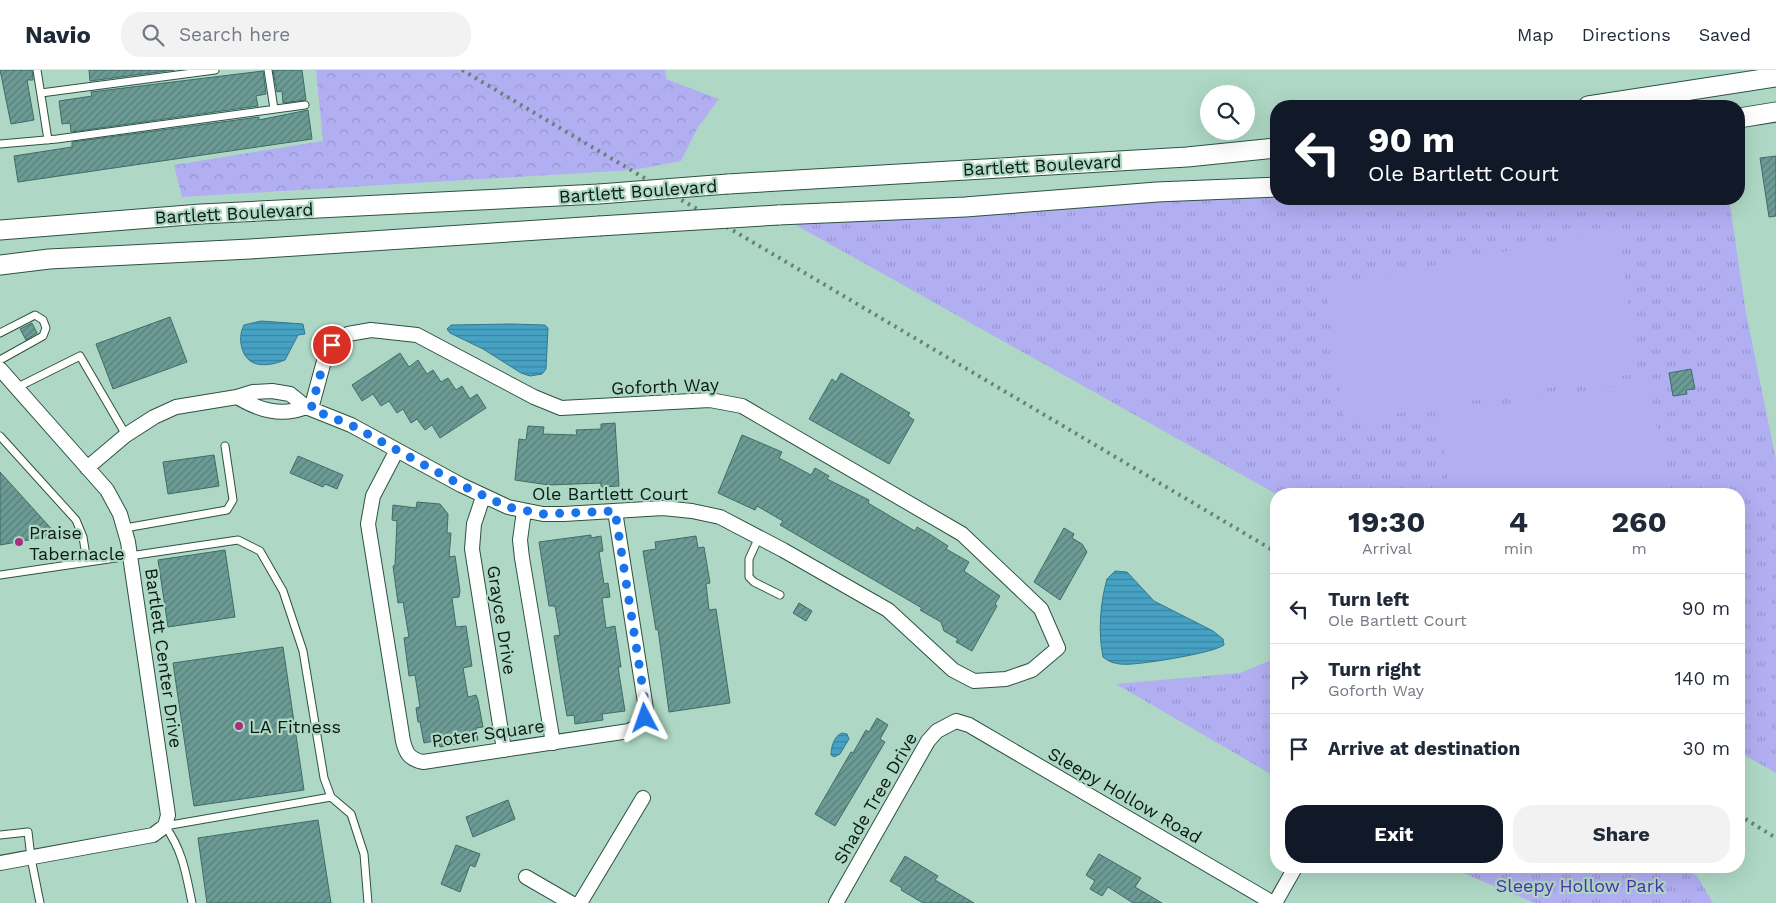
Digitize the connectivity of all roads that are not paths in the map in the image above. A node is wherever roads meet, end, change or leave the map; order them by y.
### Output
1 (36, 70) edge
2 (215, 70) edge
3 (268, 70) edge
4 (1776, 77) edge
5 (41, 93) junction
6 (1627, 100) edge
7 (306, 105) dead end
8 (274, 109) junction
9 (1776, 112) edge
10 (1745, 117) edge
11 (48, 140) junction
12 (0, 144) edge
13 (1270, 149) edge
14 (1270, 187) edge
15 (0, 230) edge
16 (0, 265) edge
17 (0, 332) edge
18 (1, 369) edge
19 (16, 388) junction
20 (237, 397) junction
21 (309, 408) junction
22 (126, 435) junction
23 (0, 436) edge
24 (225, 446) dead end
25 (397, 450) junction
26 (88, 468) junction
27 (483, 497) junction
28 (524, 511) junction
29 (615, 511) junction
30 (125, 528) junction
31 (760, 537) junction
32 (130, 556) junction
33 (87, 562) junction
34 (0, 575) edge
35 (780, 595) dead end
36 (1058, 648) joint
37 (956, 721) joint
38 (552, 743) junction
39 (504, 750) junction
40 (331, 797) junction
41 (643, 798) dead end
42 (165, 826) junction
43 (0, 835) edge
44 (31, 858) junction
45 (0, 863) edge
46 (1292, 873) edge
47 (526, 877) dead end
48 (840, 902) edge
49 (40, 903) edge
50 (192, 903) edge
51 (368, 903) edge
52 (571, 903) edge
53 (580, 903) edge
54 (1274, 903) edge

1 - 5 lane
2 - 5 lane
3 - 8 lane
4 - 6 main road
5 - 11 lane
7 - 8 lane
8 - 11 lane
9 - 10 main road
11 - 12 lane
13 - 15 main road, Bartlett Boulevard, bridge
14 - 16 main road, Bartlett Boulevard, bridge
17 - 18 lane
18 - 19 street, Bartlett Center Drive
19 - 22 lane
19 - 26 street, Bartlett Center Drive
20 - 21 street
20 - 21 street, Ole Bartlett Court
20 - 22 street, Ole Bartlett Court
21 - 25 street, Ole Bartlett Court
21 - 36 street, Goforth Way
22 - 26 street, Ole Bartlett Court
23 - 33 lane
24 - 30 lane
25 - 27 street, Ole Bartlett Court
25 - 39 street, Poter Square
26 - 30 street, Bartlett Center Drive
27 - 28 street, Ole Bartlett Court
27 - 39 street, Grayce Drive
28 - 29 street, Ole Bartlett Court
28 - 38 street, Grayce Drive
29 - 31 street, Ole Bartlett Court
29 - 38 street, Poter Square
30 - 32 street, Bartlett Center Drive
31 - 35 lane
31 - 36 street, Ole Bartlett Court
32 - 33 lane
32 - 40 lane
32 - 42 street, Bartlett Center Drive
33 - 34 lane
37 - 48 street, Shade Tree Drive
37 - 54 street, Sleepy Hollow Road
38 - 39 street, Poter Square
40 - 42 lane
40 - 51 lane
41 - 53 street
42 - 44 street
42 - 50 lane
43 - 44 lane
44 - 45 street
44 - 49 lane
46 - 54 street
47 - 52 street

